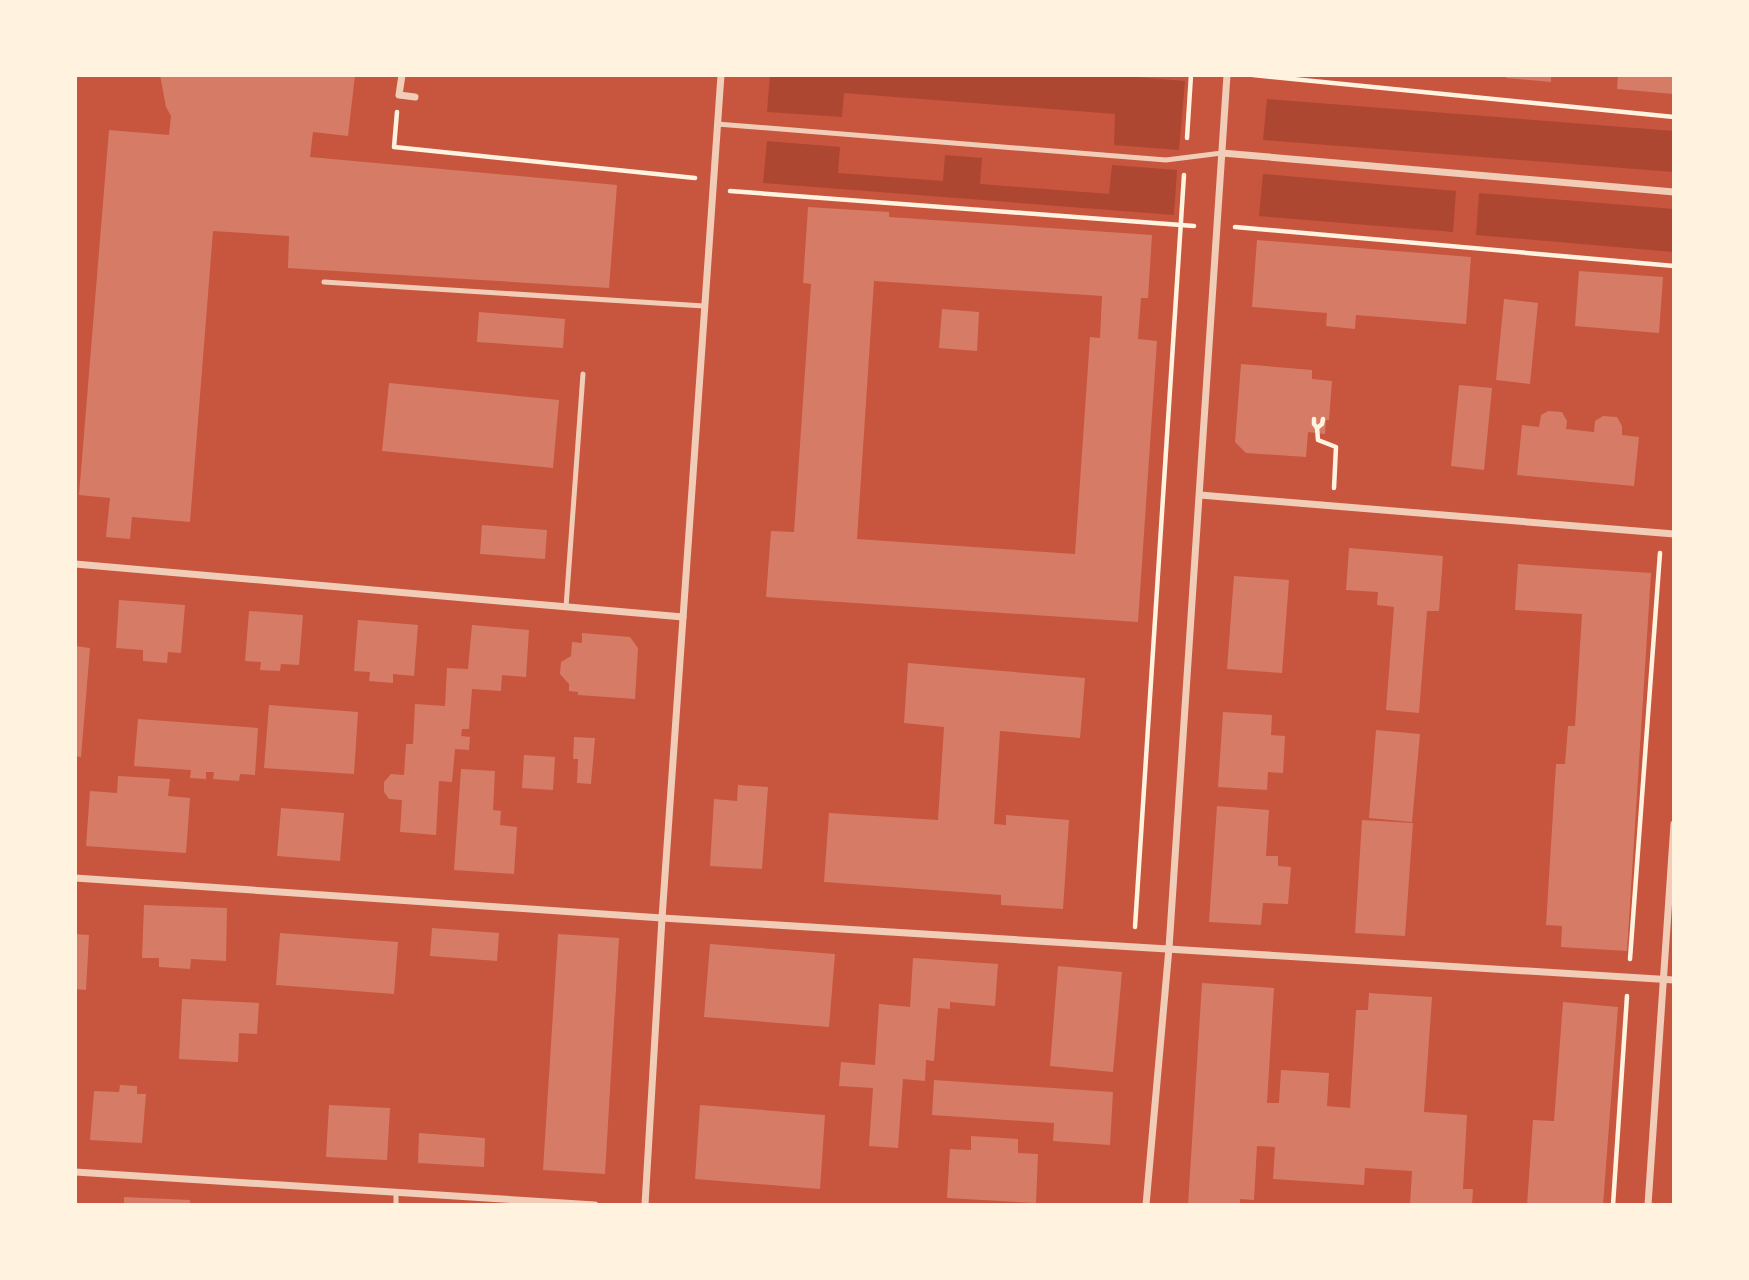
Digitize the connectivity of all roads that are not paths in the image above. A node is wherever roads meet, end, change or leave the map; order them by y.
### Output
1 (402, 75) edge
2 (721, 75) edge
3 (1227, 75) edge
4 (415, 97) dead end
5 (717, 124) junction
6 (1222, 153) junction
7 (1674, 192) edge
8 (324, 282) dead end
9 (704, 306) junction
10 (583, 373) dead end
11 (1200, 495) junction
12 (1674, 534) edge
13 (75, 564) edge
14 (566, 607) junction
15 (683, 617) junction
16 (1674, 824) edge
17 (75, 878) edge
18 (662, 918) junction
19 (1169, 948) junction
20 (1664, 979) junction
21 (1674, 980) edge
22 (75, 1172) edge
23 (396, 1192) junction
24 (396, 1205) edge
25 (595, 1205) edge
26 (645, 1205) edge
27 (1146, 1205) edge
28 (1648, 1205) edge

1 - 4 street
2 - 5 street
3 - 6 street
5 - 6 lane
5 - 9 street
6 - 7 street
6 - 11 street
8 - 9 lane
9 - 15 street
10 - 14 lane
11 - 12 street
11 - 19 street
13 - 14 street
14 - 15 street
15 - 18 street
16 - 20 street
17 - 18 street
18 - 19 street
18 - 26 street
19 - 20 street
19 - 27 street
20 - 21 street
20 - 28 street
22 - 23 street
23 - 24 lane
23 - 25 street

